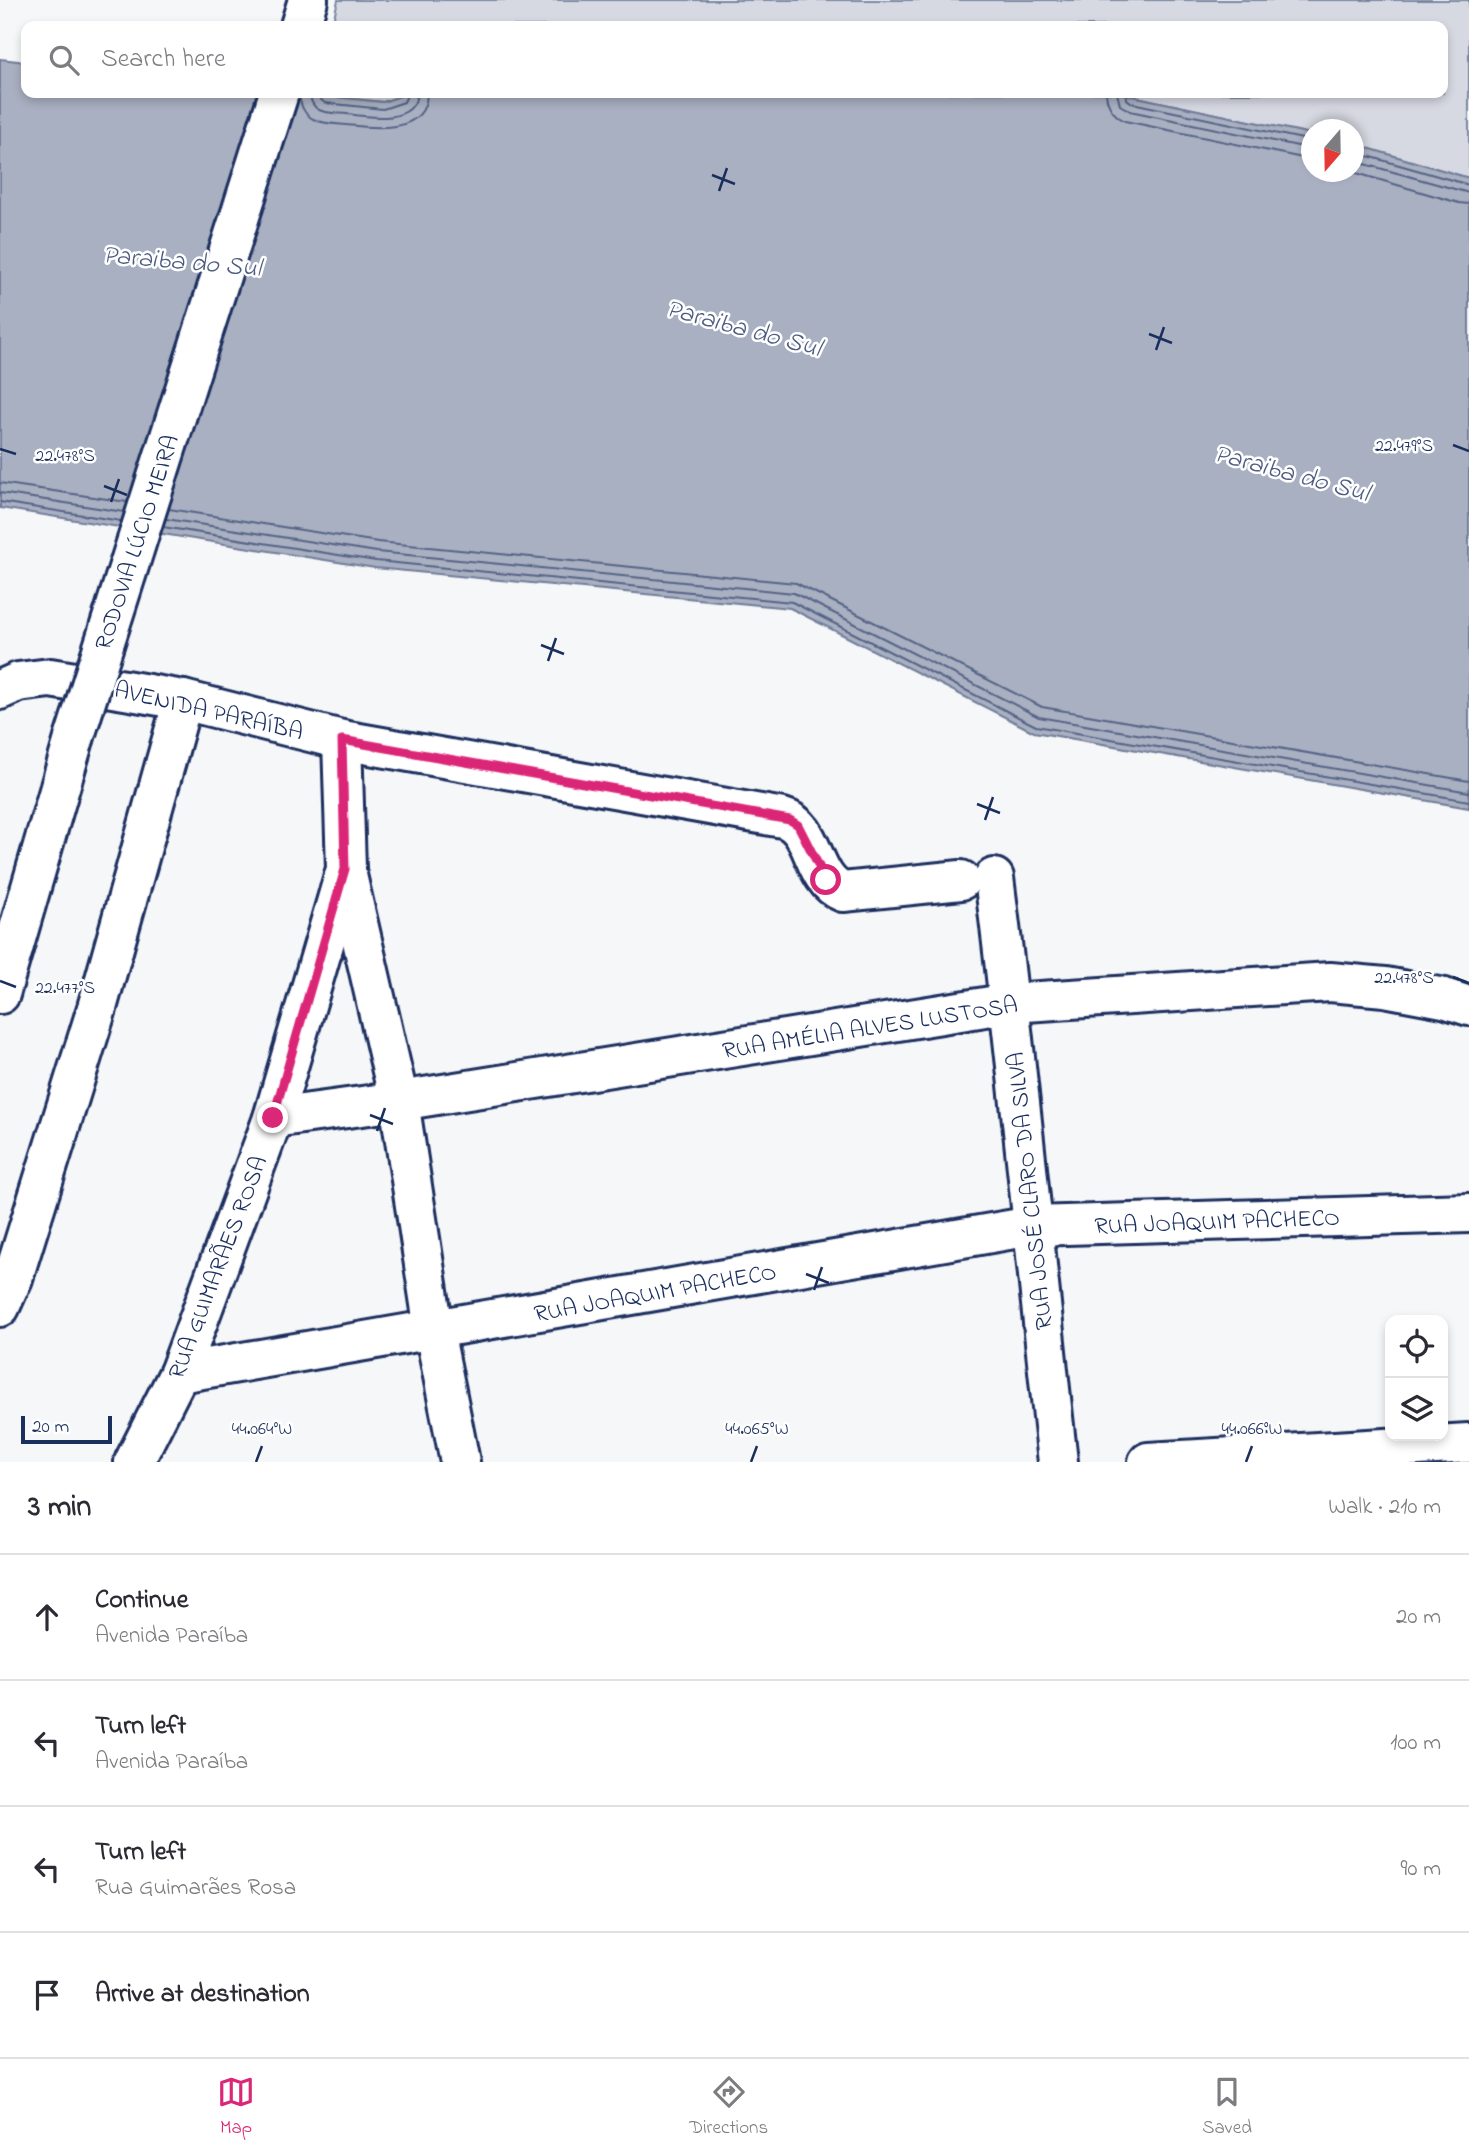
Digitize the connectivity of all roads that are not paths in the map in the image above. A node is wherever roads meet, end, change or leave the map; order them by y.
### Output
1 (308, 0) edge
2 (302, 21) edge
3 (277, 98) edge
4 (0, 690) edge
5 (183, 700) junction
6 (342, 740) junction
7 (345, 869) junction
8 (977, 879) joint
9 (0, 994) edge
10 (1010, 1003) junction
11 (1469, 1006) edge
12 (399, 1101) junction
13 (273, 1118) junction
14 (1469, 1213) edge
15 (1032, 1226) junction
16 (0, 1307) edge
17 (434, 1330) junction
18 (179, 1373) junction
19 (1469, 1443) edge
20 (134, 1462) edge
21 (460, 1462) edge
22 (1058, 1462) edge
23 (1147, 1462) edge

1 - 2 main road
3 - 9 main road, RODOVIA LÚCIO MEIRA, bridge
4 - 5 main road, AVENIDA PARAÍBA
5 - 6 main road, AVENIDA PARAÍBA
5 - 16 main road
6 - 7 main road, RUA GUIMARÃES ROSA
6 - 8 main road, AVENIDA PARAÍBA
7 - 12 main road
7 - 13 main road, RUA GUIMARÃES ROSA
8 - 10 main road, RUA JOSÉ CLARO DA SILVA
10 - 11 main road, RUA AMÉLIA ALVES LUSTOSA
10 - 12 main road, RUA AMÉLIA ALVES LUSTOSA
10 - 15 main road, RUA JOSÉ CLARO DA SILVA
12 - 13 main road, RUA AMÉLIA ALVES LUSTOSA
12 - 17 main road
13 - 18 main road, RUA GUIMARÃES ROSA
14 - 15 main road, RUA JOAQUIM PACHECO
15 - 17 main road, RUA JOAQUIM PACHECO
15 - 22 main road, RUA JOSÉ CLARO DA SILVA
17 - 18 main road, RUA JOAQUIM PACHECO
17 - 21 main road
18 - 20 main road, RUA GUIMARÃES ROSA
19 - 23 main road

